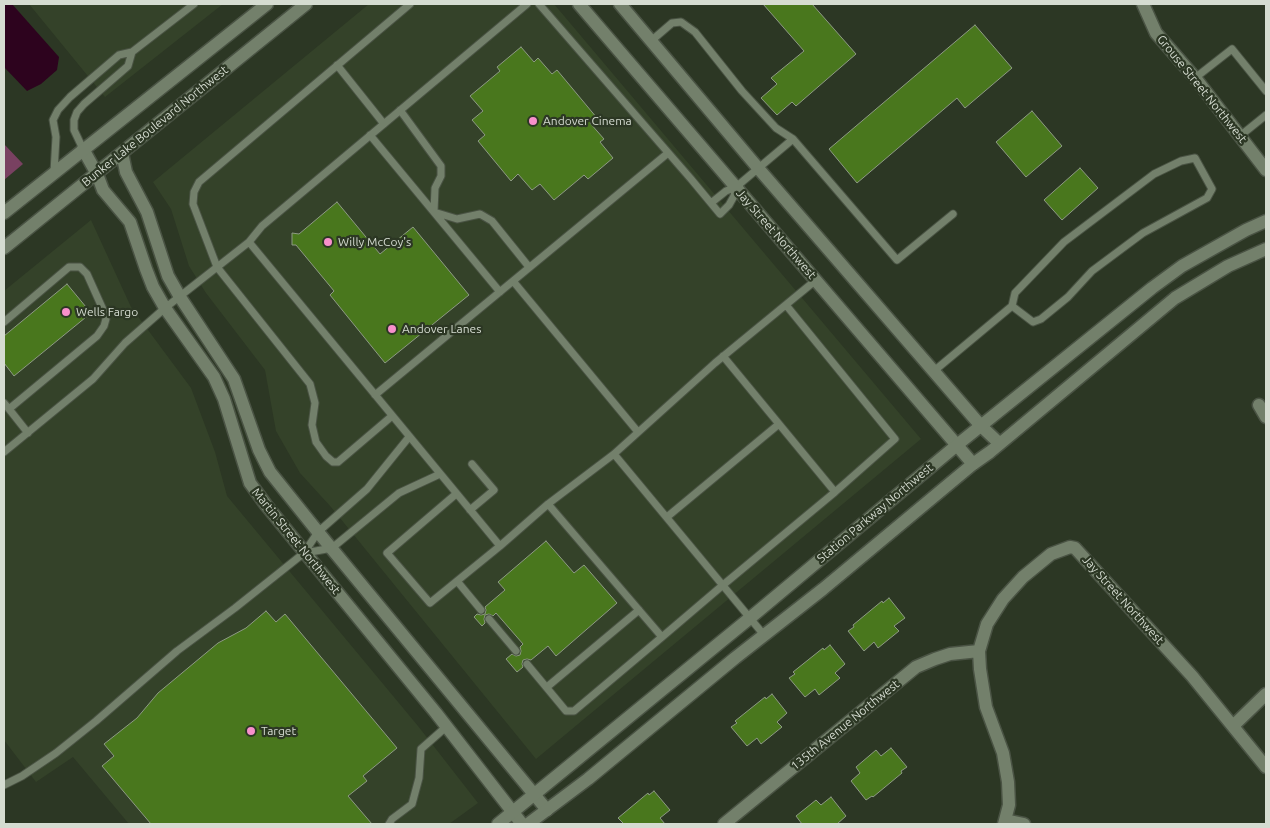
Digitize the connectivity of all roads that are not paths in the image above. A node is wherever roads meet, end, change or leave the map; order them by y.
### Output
1 (194, 4) edge
2 (267, 4) edge
3 (306, 4) edge
4 (410, 4) edge
5 (527, 4) edge
6 (539, 4) edge
7 (620, 4) edge
8 (1143, 4) edge
9 (585, 6) edge
10 (651, 41) junction
11 (132, 52) junction
12 (337, 65) junction
13 (1195, 78) junction
14 (1266, 91) edge
15 (400, 110) junction
16 (1266, 114) edge
17 (384, 124) junction
18 (370, 135) junction
19 (1240, 136) junction
20 (793, 140) junction
21 (83, 149) junction
22 (122, 153) junction
23 (668, 153) junction
24 (758, 168) junction
25 (1266, 170) edge
26 (54, 172) junction
27 (96, 174) junction
28 (736, 187) junction
29 (711, 203) junction
30 (4, 212) edge
31 (434, 212) junction
32 (953, 214) dead end
33 (1266, 222) edge
34 (248, 242) junction
35 (4, 248) edge
36 (1266, 249) edge
37 (217, 267) junction
38 (529, 267) junction
39 (816, 280) junction
40 (513, 281) junction
41 (500, 292) junction
42 (180, 296) junction
43 (786, 305) junction
44 (1012, 306) junction
45 (165, 308) junction
46 (4, 322) edge
47 (723, 356) junction
48 (934, 371) junction
49 (375, 395) junction
50 (4, 403) edge
51 (1260, 405) dead end
52 (9, 409) junction
53 (392, 416) junction
54 (1266, 418) edge
55 (779, 424) junction
56 (981, 426) junction
57 (638, 432) junction
58 (28, 433) junction
59 (409, 437) junction
60 (999, 444) junction
61 (957, 445) junction
62 (4, 452) edge
63 (614, 454) junction
64 (472, 464) dead end
65 (973, 464) junction
66 (440, 474) junction
67 (835, 492) junction
68 (456, 494) junction
69 (548, 504) junction
70 (470, 510) junction
71 (667, 517) junction
72 (318, 532) junction
73 (500, 546) junction
74 (332, 548) junction
75 (304, 553) junction
76 (457, 581) junction
77 (723, 585) junction
78 (481, 610) dead end
79 (639, 610) junction
80 (750, 618) junction
81 (489, 619) dead end
82 (764, 635) junction
83 (662, 638) junction
84 (516, 651) dead end
85 (979, 651) junction
86 (527, 664) dead end
87 (547, 687) junction
88 (1266, 694) edge
89 (1233, 726) junction
90 (446, 727) junction
91 (1266, 767) edge
92 (4, 785) edge
93 (535, 794) junction
94 (547, 810) junction
95 (513, 812) junction
96 (1005, 822) edge
97 (389, 824) edge
98 (498, 824) edge
99 (522, 824) edge
100 (528, 824) edge
101 (724, 824) edge
102 (1024, 824) edge

1 - 11 lane
2 - 21 street, Bunker Lake Boulevard Northwest
3 - 22 street, Bunker Lake Boulevard Northwest
4 - 12 lane
5 - 15 lane
6 - 23 lane
7 - 10 street
8 - 13 street, Grouse Street Northwest
9 - 28 street, Jay Street Northwest
10 - 20 lane
10 - 24 street
11 - 21 lane
11 - 26 lane
12 - 17 lane
12 - 37 lane
13 - 14 lane
13 - 19 street, Grouse Street Northwest
15 - 17 lane
15 - 31 lane
16 - 19 lane
17 - 18 lane
18 - 31 lane
18 - 34 lane
19 - 25 street, Grouse Street Northwest
20 - 24 lane
20 - 32 lane
21 - 26 street, Bunker Lake Boulevard Northwest
21 - 27 street, Martin Street Northwest
22 - 27 street, Bunker Lake Boulevard Northwest
22 - 42 street, Martin Street Northwest
23 - 29 lane
23 - 38 lane
24 - 28 lane
24 - 48 street
26 - 30 street, Bunker Lake Boulevard Northwest
27 - 35 street, Bunker Lake Boulevard Northwest
27 - 45 street, Martin Street Northwest
28 - 29 lane
28 - 29 lane
28 - 39 street, Jay Street Northwest
31 - 38 lane
31 - 41 lane
33 - 56 street, Station Parkway Northwest
34 - 37 lane
34 - 49 lane
36 - 60 street, Station Parkway Northwest
37 - 42 lane
37 - 53 lane
38 - 40 lane
39 - 43 lane
39 - 61 street, Jay Street Northwest
40 - 41 lane
40 - 57 lane
41 - 49 lane
42 - 45 lane
42 - 72 street, Martin Street Northwest
43 - 47 lane
43 - 67 lane
44 - 44 lane
44 - 48 lane
45 - 58 lane
45 - 75 street, Martin Street Northwest
46 - 52 lane
47 - 55 lane
47 - 57 lane
48 - 56 street
49 - 53 lane
50 - 52 lane
51 - 54 street
52 - 58 lane
53 - 59 lane
55 - 67 lane
55 - 71 lane
56 - 60 street
56 - 61 street, Station Parkway Northwest
57 - 63 lane
58 - 62 lane
59 - 66 lane
59 - 72 lane
60 - 65 street, Station Parkway Northwest
61 - 65 street, Jay Street Northwest
61 - 80 street, Station Parkway Northwest
63 - 69 lane
63 - 71 lane
64 - 70 lane
65 - 82 street, Station Parkway Northwest
66 - 68 lane
66 - 74 lane
67 - 77 lane
68 - 70 lane
68 - 76 lane
69 - 73 lane
69 - 79 lane
70 - 73 lane
71 - 77 lane
72 - 74 street, Martin Street Northwest
72 - 75 lane
73 - 76 lane
74 - 75 lane
74 - 93 street, Martin Street Northwest
75 - 90 street, Martin Street Northwest
75 - 92 lane
76 - 78 lane
77 - 80 lane
77 - 83 lane
79 - 83 lane
79 - 87 lane
80 - 82 lane
80 - 93 street, Station Parkway Northwest
81 - 84 lane
82 - 94 street, Station Parkway Northwest
83 - 87 lane
85 - 89 street, Jay Street Northwest
85 - 96 street
85 - 101 street, 135th Avenue Northwest
86 - 87 lane
88 - 89 street
89 - 91 street, Jay Street Northwest
90 - 95 street, Martin Street Northwest
90 - 97 lane
93 - 94 street, Martin Street Northwest
93 - 95 street, Station Parkway Northwest
94 - 100 street, Station Parkway Northwest
95 - 98 street, Station Parkway Northwest
95 - 99 street, Martin Street Northwest
96 - 102 street

